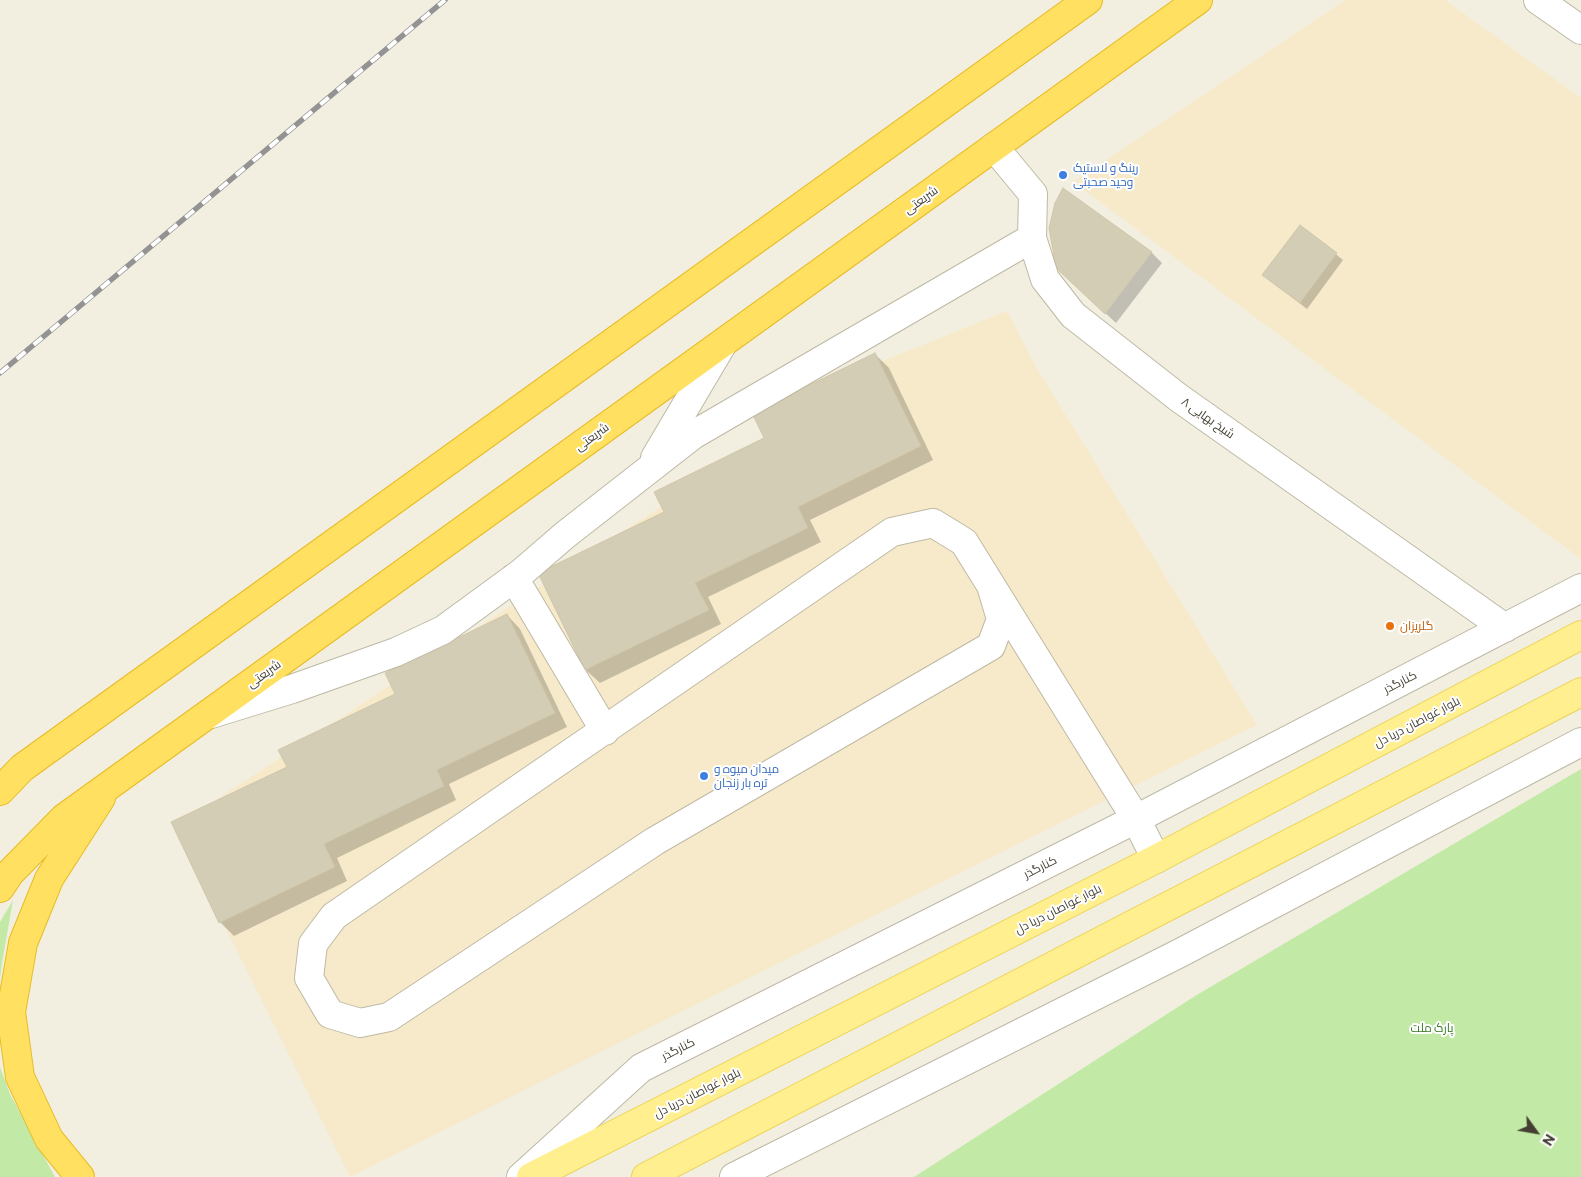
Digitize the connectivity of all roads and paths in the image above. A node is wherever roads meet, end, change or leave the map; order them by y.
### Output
1 (1088, 0) edge
2 (1198, 0) edge
3 (1538, 0) edge
4 (1581, 30) edge
5 (994, 147) junction
6 (1032, 238) junction
7 (723, 343) junction
8 (647, 472) junction
9 (514, 578) junction
10 (1581, 588) edge
11 (992, 589) junction
12 (1505, 628) junction
13 (1581, 634) edge
14 (1581, 692) edge
15 (205, 716) junction
16 (605, 731) junction
17 (1581, 742) edge
18 (110, 784) junction
19 (0, 792) edge
20 (1136, 819) junction
21 (1156, 859) junction
22 (0, 888) edge
23 (80, 1177) edge
24 (521, 1177) edge
25 (531, 1177) edge
26 (646, 1177) edge
27 (734, 1177) edge

1 - 19 highway
2 - 5 highway, شریعتی
3 - 4 street
5 - 6 street, شیخ بهایی ۸
5 - 7 highway, شریعتی
6 - 8 street
6 - 12 street, شیخ بهایی ۸
7 - 8 street
7 - 15 highway, شریعتی
8 - 9 street
9 - 15 street
9 - 16 street
10 - 12 street, کنارگذر
11 - 16 street
11 - 16 street
11 - 20 street
12 - 20 street, کنارگذر
13 - 21 main road, بلوار غواصان دریا دل
14 - 26 main road
15 - 18 highway, شریعتی
17 - 27 street
18 - 22 highway, شریعتی
18 - 23 highway
20 - 21 street
20 - 24 street, کنارگذر
21 - 25 main road, بلوار غواصان دریا دل

